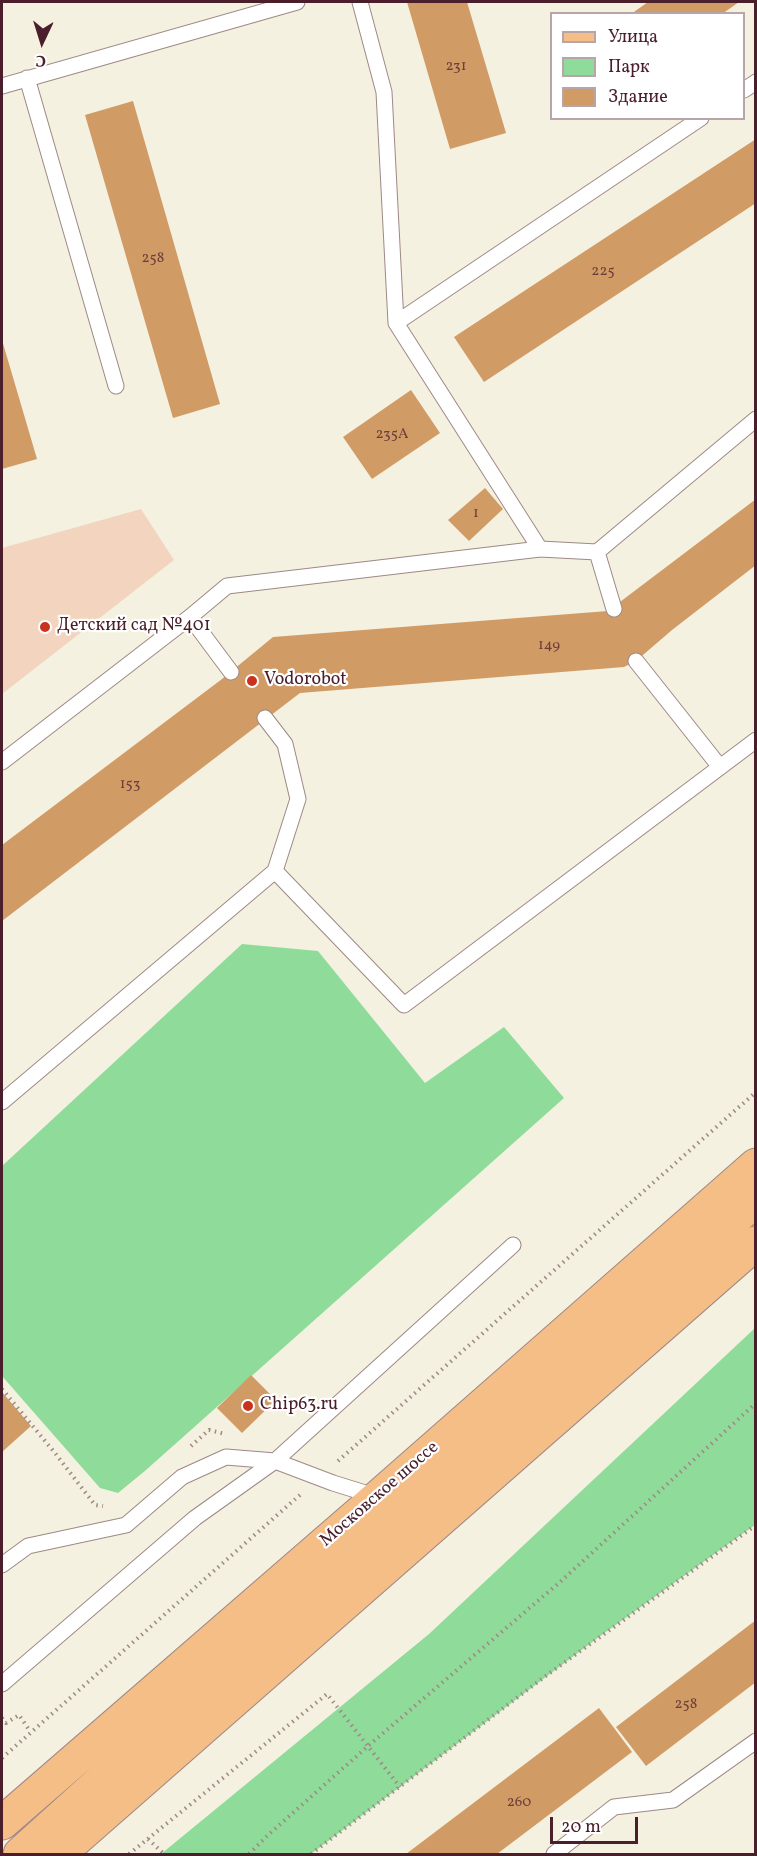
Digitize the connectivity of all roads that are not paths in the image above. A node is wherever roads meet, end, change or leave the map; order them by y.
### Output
1 (297, 2) edge
2 (360, 2) edge
3 (27, 78) junction
4 (2, 86) edge
5 (698, 120) edge
6 (396, 323) junction
7 (116, 386) dead end
8 (756, 419) edge
9 (540, 549) junction
10 (597, 552) junction
11 (614, 609) dead end
12 (190, 617) junction
13 (636, 661) dead end
14 (231, 672) dead end
15 (265, 718) dead end
16 (756, 740) edge
17 (2, 762) edge
18 (720, 767) junction
19 (275, 871) junction
20 (2, 1102) edge
21 (756, 1165) edge
22 (756, 1200) edge
23 (756, 1243) edge
24 (513, 1245) dead end
25 (274, 1461) junction
26 (393, 1501) junction
27 (2, 1565) edge
28 (2, 1684) edge
29 (756, 1741) edge
30 (2, 1823) edge
31 (20, 1854) edge
32 (59, 1854) edge
33 (554, 1854) edge

1 - 3 lane
2 - 6 lane
3 - 4 lane
3 - 7 lane
5 - 6 lane
6 - 9 lane
8 - 10 lane
9 - 10 lane
9 - 12 lane
10 - 11 lane
12 - 14 lane
12 - 17 lane
13 - 18 lane
15 - 19 lane
16 - 18 lane
18 - 19 lane
19 - 20 lane
21 - 26 main road, Московское шоссе
22 - 26 main road, Московское шоссе
23 - 32 main road
24 - 25 lane
25 - 26 lane
25 - 27 lane
25 - 28 lane
26 - 30 main road, Московское шоссе
26 - 31 main road, Московское шоссе
29 - 33 lane

